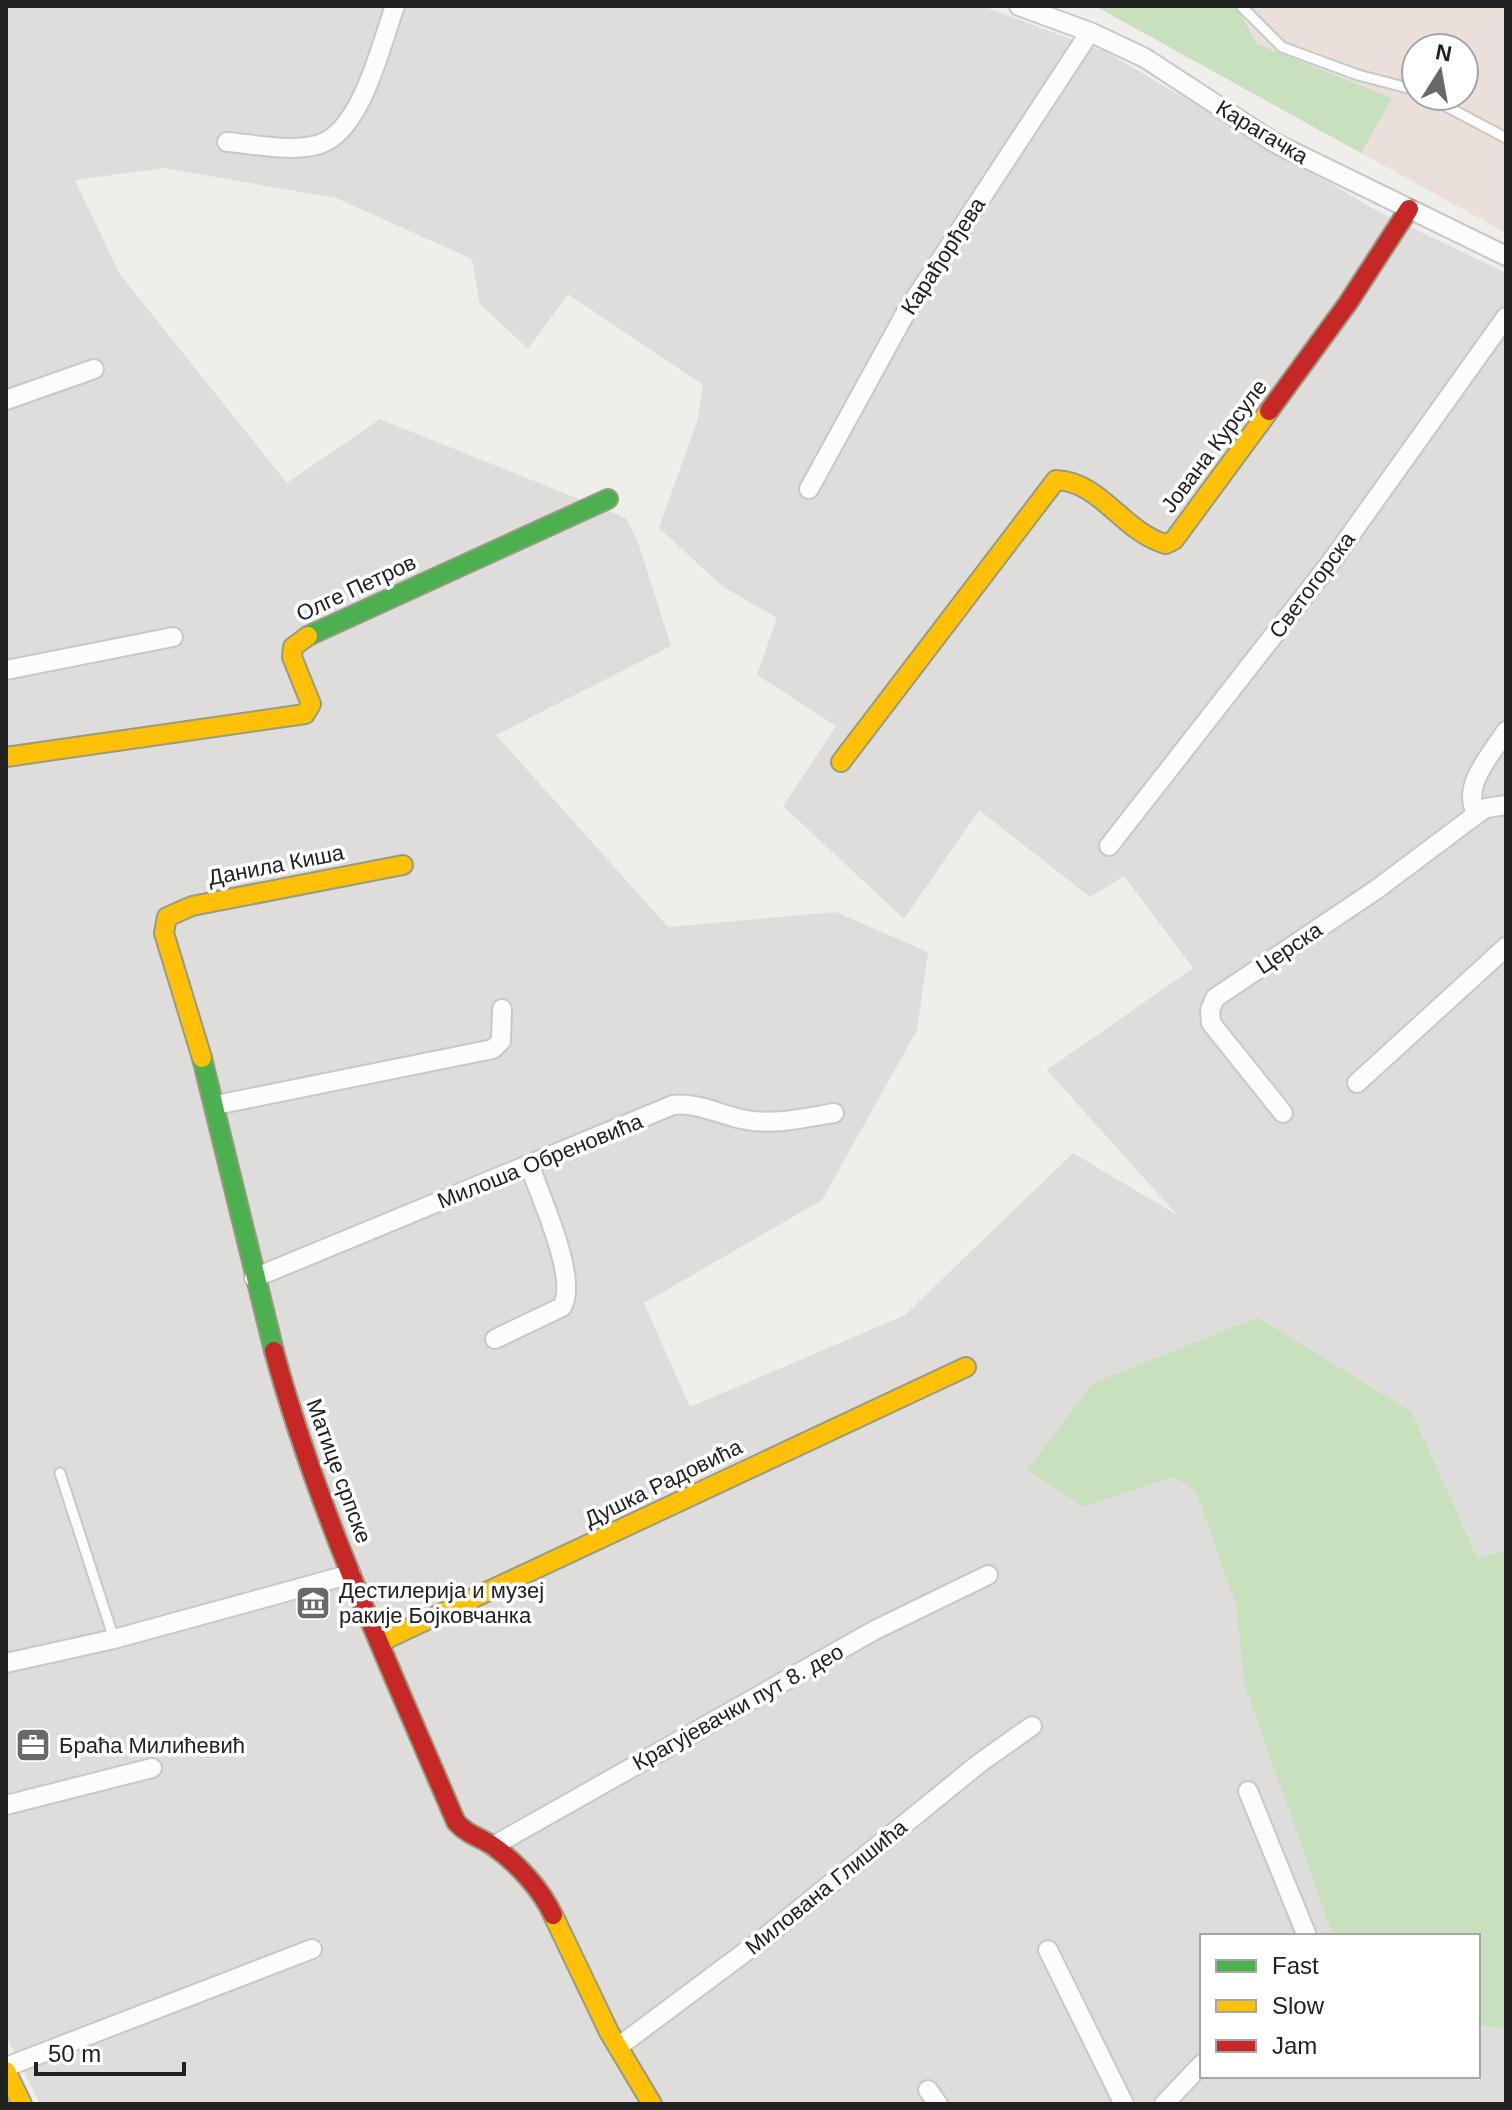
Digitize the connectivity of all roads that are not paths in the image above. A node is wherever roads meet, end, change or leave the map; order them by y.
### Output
1 (395, 6) edge
2 (1019, 6) edge
3 (1241, 6) edge
4 (1090, 32) junction
5 (1400, 86) edge
6 (1457, 112) edge
7 (1506, 138) edge
8 (227, 142) dead end
9 (1409, 209) junction
10 (1506, 256) edge
11 (1506, 317) edge
12 (94, 369) dead end
13 (6, 400) edge
14 (809, 489) dead end
15 (608, 499) dead end
16 (173, 637) dead end
17 (6, 670) edge
18 (1506, 731) edge
19 (6, 757) edge
20 (841, 762) dead end
21 (1506, 805) edge
22 (1477, 814) junction
23 (1109, 846) dead end
24 (403, 865) dead end
25 (164, 923) joint
26 (1506, 947) edge
27 (502, 1009) dead end
28 (1357, 1083) dead end
29 (216, 1105) junction
30 (834, 1113) dead end
31 (1283, 1113) dead end
32 (529, 1164) junction
33 (254, 1278) junction
34 (495, 1339) dead end
35 (966, 1367) dead end
36 (60, 1473) dead end
37 (351, 1574) junction
38 (988, 1575) dead end
39 (114, 1639) junction
40 (380, 1642) junction
41 (6, 1663) edge
42 (1032, 1726) dead end
43 (152, 1768) dead end
44 (1248, 1791) dead end
45 (6, 1805) edge
46 (493, 1846) junction
47 (1306, 1934) edge
48 (312, 1949) dead end
49 (1048, 1950) dead end
50 (618, 2047) junction
51 (1200, 2066) edge
52 (6, 2069) edge
53 (22, 2104) edge
54 (652, 2104) edge
55 (1124, 2104) edge
56 (1164, 2104) edge

1 - 8 street
2 - 4 street, Карагачка
3 - 5 lane
4 - 9 street, Карагачка
4 - 14 street, Карађорђева
6 - 7 lane
9 - 10 street, Карагачка
9 - 20 street, Јована Курсуле
11 - 23 street, Светогорска
12 - 13 street
15 - 19 street, Олге Петров
16 - 17 street
18 - 22 street
21 - 22 street, Церска
22 - 31 street, Церска
24 - 25 street, Данила Киша
25 - 29 street, Матице српске
26 - 28 street
27 - 29 street
29 - 33 street, Матице српске
30 - 32 street, Милоша Обреновића
32 - 33 street, Милоша Обреновића
32 - 34 street
33 - 37 street, Матице српске
35 - 40 street, Душка Радовића
36 - 39 lane
37 - 39 street
37 - 40 street, Матице српске
38 - 46 street, Крагујевачки пут 8. део
39 - 41 street
40 - 46 street, Матице српске
42 - 50 street, Милована Глишића
43 - 45 street
44 - 47 street
46 - 50 street, Матице српске
48 - 52 street
49 - 55 street
50 - 54 street, Матице српске
51 - 56 street
52 - 53 street

